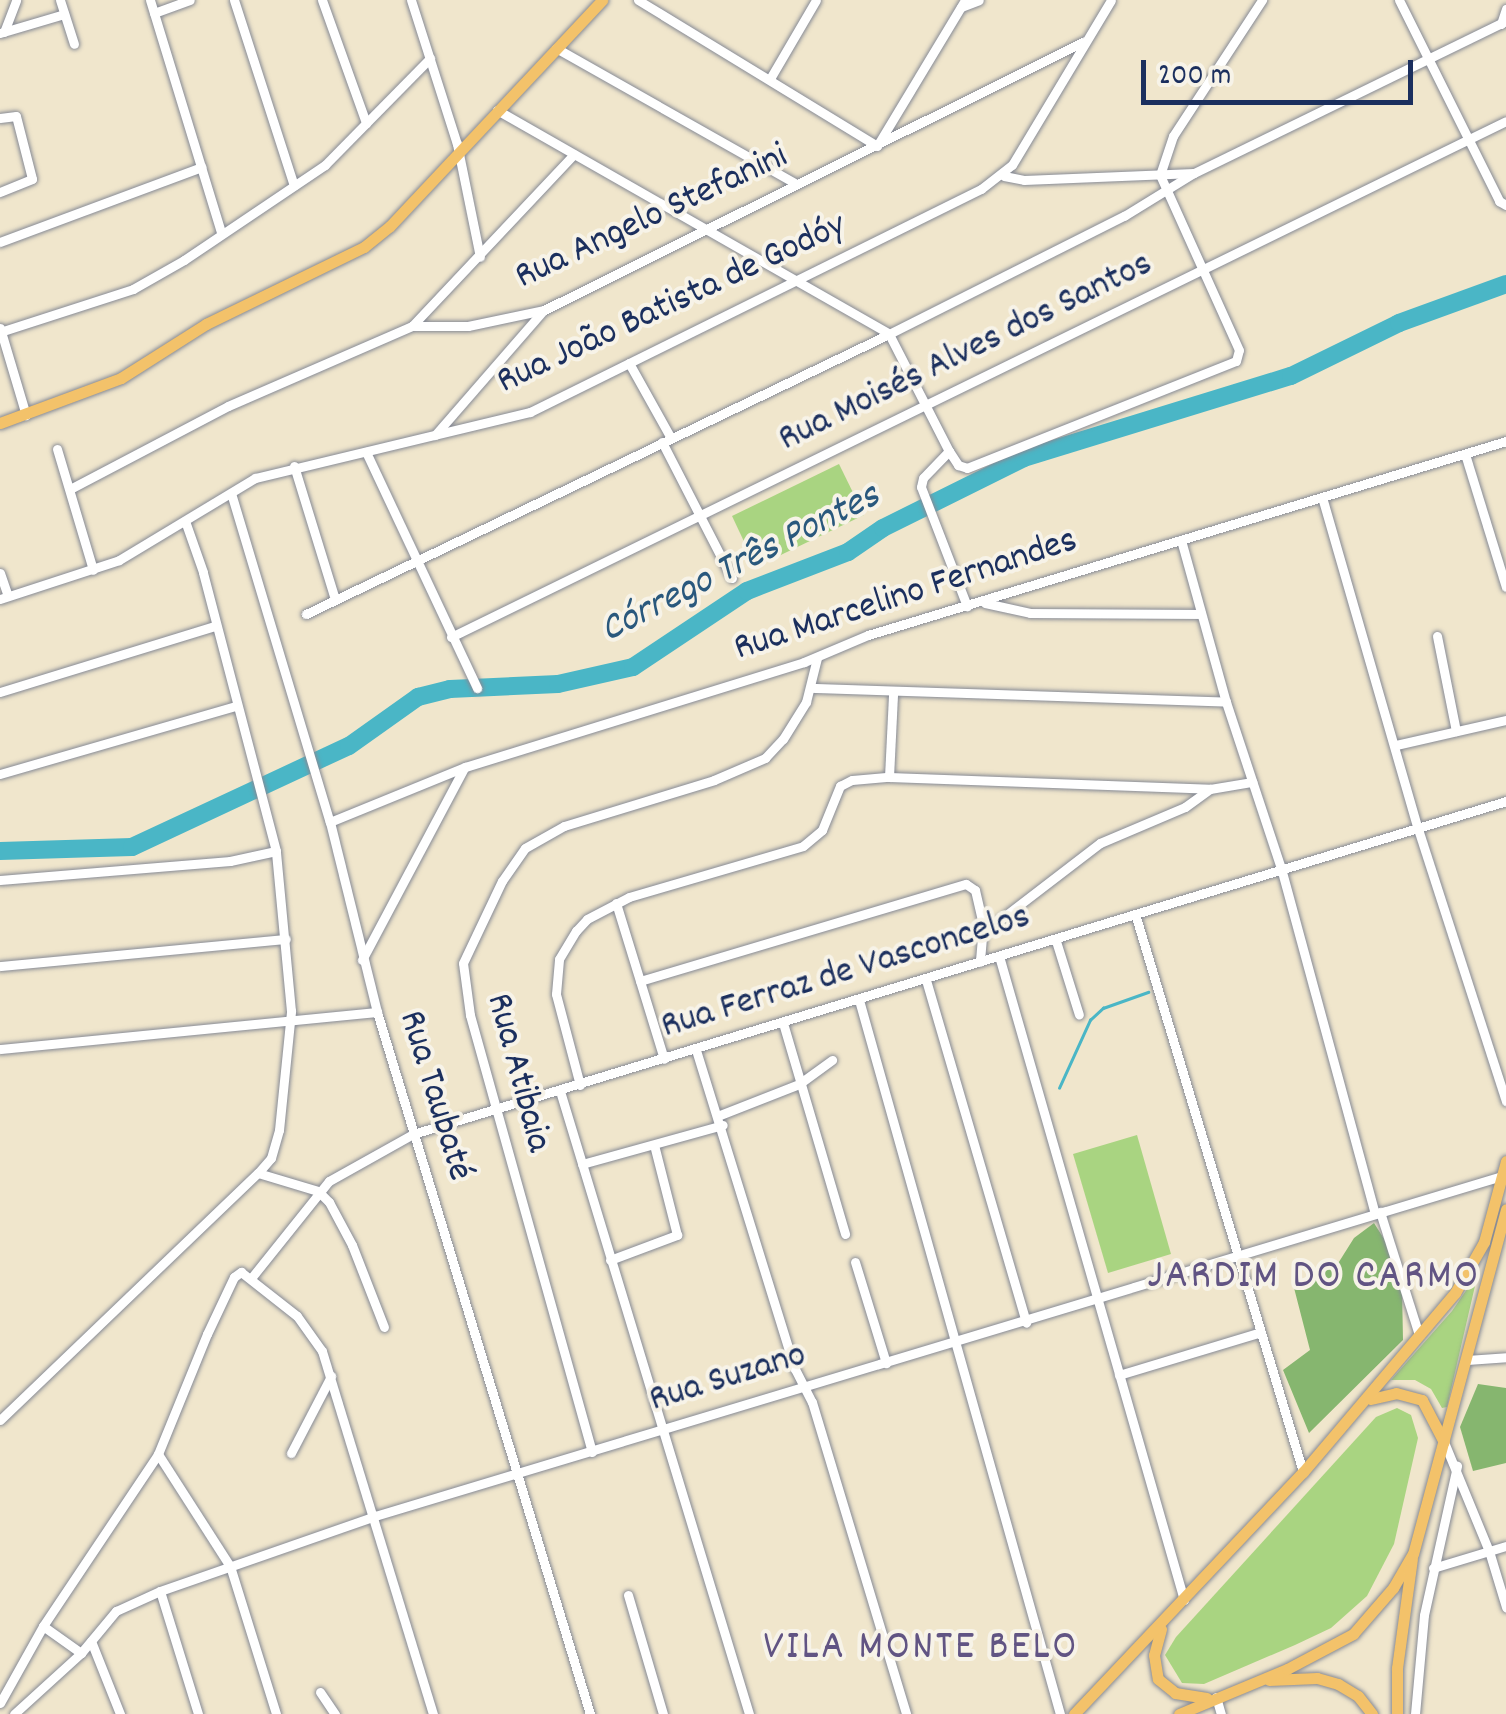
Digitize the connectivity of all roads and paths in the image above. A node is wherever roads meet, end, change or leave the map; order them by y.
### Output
1 (16, 0) edge
2 (60, 0) edge
3 (150, 0) edge
4 (190, 0) edge
5 (234, 0) edge
6 (322, 0) edge
7 (411, 0) edge
8 (602, 0) edge
9 (638, 0) edge
10 (816, 0) edge
11 (949, 0) edge
12 (979, 0) edge
13 (1111, 0) edge
14 (1262, 0) edge
15 (1399, 0) edge
16 (963, 3) edge
17 (1506, 10) edge
18 (154, 13) junction
19 (64, 14) junction
20 (1503, 23) edge
21 (2, 33) edge
22 (1086, 41) junction
23 (74, 44) dead end
24 (556, 48) junction
25 (430, 58) junction
26 (1428, 58) junction
27 (771, 78) junction
28 (496, 110) junction
29 (0, 118) edge
30 (1506, 122) edge
31 (366, 123) junction
32 (1467, 141) junction
33 (877, 146) junction
34 (459, 151) junction
35 (574, 154) junction
36 (202, 167) junction
37 (1160, 174) junction
38 (1194, 174) junction
39 (1004, 176) junction
40 (795, 184) junction
41 (294, 186) junction
42 (0, 192) edge
43 (1164, 193) junction
44 (1506, 206) edge
45 (702, 230) junction
46 (222, 232) junction
47 (0, 242) edge
48 (480, 257) junction
49 (1202, 271) junction
50 (795, 282) junction
51 (544, 310) junction
52 (412, 326) junction
53 (0, 330) edge
54 (890, 334) junction
55 (629, 364) junction
56 (929, 407) junction
57 (26, 415) junction
58 (0, 423) edge
59 (435, 435) junction
60 (666, 440) junction
61 (1506, 441) edge
62 (57, 449) dead end
63 (949, 451) junction
64 (366, 452) junction
65 (1465, 454) junction
66 (294, 466) junction
67 (70, 489) junction
68 (231, 493) junction
69 (1322, 497) junction
70 (698, 518) junction
71 (184, 520) junction
72 (1181, 540) junction
73 (415, 561) junction
74 (93, 570) junction
75 (0, 573) edge
76 (732, 578) dead end
77 (1506, 587) edge
78 (4, 597) edge
79 (335, 599) junction
80 (982, 603) junction
81 (966, 606) junction
82 (306, 614) dead end
83 (1201, 614) junction
84 (216, 626) junction
85 (1437, 636) dead end
86 (451, 637) junction
87 (817, 658) junction
88 (478, 688) dead end
89 (812, 688) junction
90 (0, 692) edge
91 (893, 694) junction
92 (1226, 702) junction
93 (236, 706) junction
94 (1506, 720) edge
95 (1456, 731) junction
96 (1396, 745) junction
97 (464, 768) junction
98 (0, 774) edge
99 (889, 777) junction
100 (1252, 782) junction
101 (1210, 789) junction
102 (1506, 802) edge
103 (330, 822) junction
104 (1418, 829) junction
105 (276, 850) junction
106 (1281, 868) junction
107 (0, 880) edge
108 (616, 904) junction
109 (1136, 916) junction
110 (984, 932) junction
111 (286, 939) junction
112 (1056, 941) junction
113 (998, 956) junction
114 (362, 960) junction
115 (980, 962) junction
116 (0, 966) edge
117 (926, 980) junction
118 (640, 981) junction
119 (859, 1000) junction
120 (377, 1012) junction
121 (1079, 1016) dead end
122 (291, 1023) junction
123 (783, 1023) junction
124 (0, 1050) edge
125 (696, 1050) junction
126 (664, 1059) junction
127 (832, 1060) dead end
128 (580, 1084) junction
129 (799, 1084) junction
130 (560, 1090) junction
131 (1506, 1102) edge
132 (495, 1110) junction
133 (721, 1120) junction
134 (413, 1134) junction
135 (654, 1145) junction
136 (1506, 1161) edge
137 (582, 1164) junction
138 (258, 1173) junction
139 (1502, 1176) junction
140 (318, 1191) junction
141 (1506, 1209) edge
142 (1377, 1213) junction
143 (845, 1234) dead end
144 (1238, 1255) junction
145 (610, 1260) junction
146 (855, 1262) dead end
147 (252, 1277) junction
148 (1096, 1300) junction
149 (1026, 1323) junction
150 (384, 1327) dead end
151 (1261, 1332) junction
152 (1419, 1334) junction
153 (954, 1342) junction
154 (1506, 1357) edge
155 (1466, 1360) junction
156 (886, 1363) junction
157 (1119, 1375) junction
158 (331, 1376) junction
159 (805, 1388) junction
160 (1369, 1399) junction
161 (0, 1420) edge
162 (660, 1432) junction
163 (1444, 1442) junction
164 (592, 1452) junction
165 (291, 1453) dead end
166 (158, 1454) junction
167 (1457, 1466) junction
168 (1303, 1472) junction
169 (516, 1474) junction
170 (375, 1516) junction
171 (1506, 1546) edge
172 (1489, 1550) junction
173 (1413, 1554) junction
174 (230, 1566) junction
175 (1433, 1568) junction
176 (160, 1591) junction
177 (628, 1594) dead end
178 (1184, 1600) junction
179 (1506, 1606) edge
180 (1166, 1619) junction
181 (43, 1626) junction
182 (90, 1641) junction
183 (80, 1653) junction
184 (1260, 1681) junction
185 (320, 1692) dead end
186 (1214, 1698) junction
187 (0, 1702) edge
188 (30, 1702) junction
189 (14, 1714) edge
190 (35, 1714) edge
191 (120, 1714) edge
192 (198, 1714) edge
193 (276, 1714) edge
194 (335, 1714) edge
195 (433, 1714) edge
196 (590, 1714) edge
197 (663, 1714) edge
198 (748, 1714) edge
199 (906, 1714) edge
200 (1060, 1714) edge
201 (1074, 1714) edge
202 (1179, 1714) edge
203 (1221, 1714) edge
204 (1372, 1714) edge
205 (1397, 1714) edge
206 (1414, 1714) edge

1 - 21 street
2 - 19 street
3 - 18 street
4 - 18 street
5 - 41 street
6 - 31 street
7 - 25 street
8 - 24 main road
9 - 27 street
10 - 27 street
11 - 16 street
12 - 16 street
13 - 22 street
14 - 37 street
15 - 26 street
16 - 33 street
17 - 20 street
18 - 36 street
19 - 21 street
19 - 23 street
20 - 26 street
22 - 33 street, Rua Angelo Stefanini
22 - 39 street
24 - 28 main road
24 - 40 street
25 - 31 street
25 - 34 street
26 - 32 street
26 - 38 street
27 - 33 street
28 - 34 main road
28 - 35 street
29 - 42 street
30 - 32 street, Rua Moisés Alves dos Santos
31 - 41 street
32 - 44 street
32 - 49 street, Rua Moisés Alves dos Santos
33 - 40 street, Rua Angelo Stefanini
34 - 48 street
34 - 57 main road
35 - 45 street
35 - 48 street
36 - 46 street
36 - 47 street
37 - 38 street
37 - 39 street
37 - 43 street
38 - 43 street
39 - 50 street, Rua João Batista de Godóy
40 - 45 street, Rua Angelo Stefanini
41 - 46 street
43 - 49 street
43 - 54 street
45 - 50 street
45 - 51 street, Rua Angelo Stefanini
46 - 53 street
48 - 52 street
49 - 56 street, Rua Moisés Alves dos Santos
49 - 63 street
50 - 54 street
50 - 55 street, Rua João Batista de Godóy
51 - 52 street, Rua Angelo Stefanini
51 - 59 street
52 - 67 street, Rua Angelo Stefanini
53 - 57 street
54 - 56 street
54 - 60 street
55 - 59 street, Rua João Batista de Godóy
55 - 60 street
56 - 63 street
56 - 70 street, Rua Moisés Alves dos Santos
57 - 58 main road
59 - 64 street, Rua João Batista de Godóy
60 - 70 street
60 - 73 street
61 - 65 street, Rua Marcelino Fernandes
62 - 67 street
63 - 81 street
64 - 66 street, Rua João Batista de Godóy
64 - 73 street
65 - 69 street, Rua Marcelino Fernandes
65 - 77 street
66 - 68 street, Rua João Batista de Godóy
66 - 79 street
67 - 74 street
68 - 71 street, Rua João Batista de Godóy
68 - 103 street, Rua Taubaté
69 - 72 street, Rua Marcelino Fernandes
69 - 96 street
70 - 76 street
70 - 86 street, Rua Moisés Alves dos Santos
71 - 74 street, Rua João Batista de Godóy
71 - 84 street
72 - 80 street, Rua Marcelino Fernandes
72 - 83 street
73 - 79 street
73 - 86 street
74 - 78 street, Rua João Batista de Godóy
75 - 78 street
79 - 82 street
80 - 81 street, Rua Marcelino Fernandes
80 - 83 street
81 - 87 street, Rua Marcelino Fernandes
83 - 92 street
84 - 90 street
84 - 93 street
85 - 95 street
86 - 88 street
87 - 89 street, Rua Atibaia
87 - 97 street, Rua Marcelino Fernandes
89 - 91 street
89 - 132 street, Rua Atibaia
91 - 92 street
91 - 99 street
92 - 100 street
93 - 98 street
93 - 105 street
94 - 95 street
95 - 96 street
96 - 104 street
97 - 103 street, Rua Marcelino Fernandes
97 - 114 street
99 - 101 street
99 - 108 street
100 - 101 street
100 - 106 street
101 - 110 street
102 - 104 street, Rua Ferraz de Vasconcelos
103 - 114 street, Rua Taubaté
104 - 106 street, Rua Ferraz de Vasconcelos
104 - 131 street
105 - 107 street
105 - 111 street
106 - 109 street, Rua Ferraz de Vasconcelos
106 - 142 street
108 - 118 street
108 - 128 street
109 - 112 street, Rua Ferraz de Vasconcelos
109 - 144 street
110 - 115 street
110 - 118 street
111 - 116 street
111 - 122 street
112 - 113 street, Rua Ferraz de Vasconcelos
112 - 121 street
113 - 115 street, Rua Ferraz de Vasconcelos
113 - 148 street
114 - 120 street, Rua Taubaté
115 - 117 street, Rua Ferraz de Vasconcelos
117 - 119 street, Rua Ferraz de Vasconcelos
117 - 149 street
118 - 126 street
119 - 123 street, Rua Ferraz de Vasconcelos
119 - 153 street
120 - 122 street
120 - 134 street, Rua Taubaté
122 - 124 street
122 - 138 street
123 - 125 street, Rua Ferraz de Vasconcelos
123 - 129 street
125 - 126 street, Rua Ferraz de Vasconcelos
125 - 133 street
126 - 128 street, Rua Ferraz de Vasconcelos
127 - 129 street
128 - 130 street, Rua Ferraz de Vasconcelos
129 - 133 street
129 - 143 street
130 - 132 street, Rua Ferraz de Vasconcelos
130 - 137 street
132 - 134 street, Rua Ferraz de Vasconcelos
132 - 164 street, Rua Atibaia
133 - 135 street
133 - 159 street
134 - 140 street, Rua Ferraz de Vasconcelos
134 - 169 street, Rua Taubaté
135 - 137 street
135 - 145 street
136 - 139 main road
137 - 145 street
138 - 140 street
138 - 161 street
139 - 142 street, Rua Suzano
139 - 152 main road
140 - 147 street, Rua Ferraz de Vasconcelos
140 - 150 street
141 - 155 main road
142 - 144 street, Rua Suzano
142 - 152 street
144 - 148 street, Rua Suzano
144 - 151 street
145 - 162 street
146 - 156 street
147 - 158 street
147 - 166 street
148 - 149 street, Rua Suzano
148 - 157 street
149 - 153 street, Rua Suzano
151 - 157 street
151 - 168 street
152 - 160 main road
153 - 156 street, Rua Suzano
153 - 200 street
154 - 155 street
155 - 163 main road
156 - 159 street, Rua Suzano
157 - 178 street
158 - 165 street
158 - 170 street
159 - 162 street, Rua Suzano
159 - 199 street
160 - 163 main road
160 - 168 main road
162 - 164 street, Rua Suzano
162 - 198 street
163 - 167 street
163 - 173 main road
164 - 169 street, Rua Suzano
166 - 174 street
166 - 181 street
167 - 172 street
167 - 175 street
168 - 178 main road
169 - 170 street, Rua Suzano
169 - 196 street, Rua Taubaté
170 - 174 street, Rua Suzano
170 - 195 street
171 - 172 street
172 - 175 street
172 - 179 street
173 - 184 main road
173 - 205 main road
174 - 176 street, Rua Suzano
174 - 193 street
175 - 206 street
176 - 182 street, Rua Suzano
176 - 192 street
177 - 197 street
178 - 180 main road
180 - 186 main road
180 - 201 main road
181 - 183 street
181 - 187 street
182 - 183 street, Rua Suzano
182 - 191 street
183 - 188 street, Rua Suzano
184 - 186 main road
184 - 204 main road
185 - 194 street
186 - 202 main road
186 - 203 street
188 - 189 street, Rua Suzano
188 - 190 street

